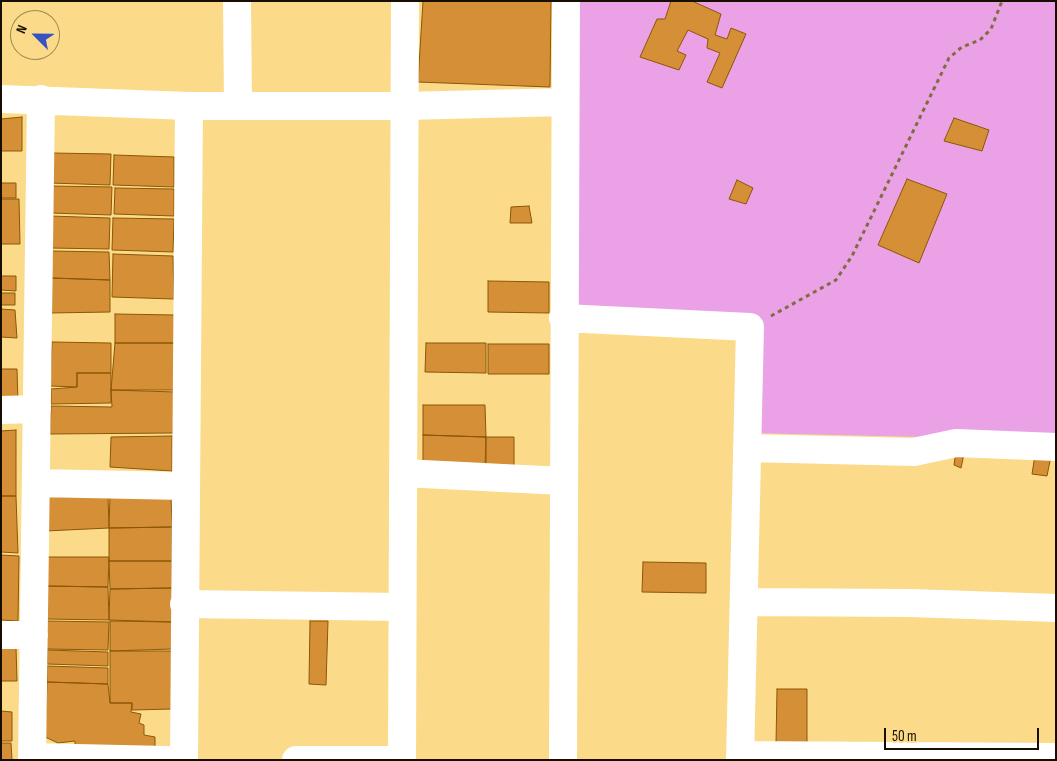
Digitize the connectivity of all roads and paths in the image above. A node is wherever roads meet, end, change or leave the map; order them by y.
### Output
1 (237, 1) edge
2 (405, 1) edge
3 (566, 1) edge
4 (1002, 1) edge
5 (1, 99) edge
6 (41, 99) junction
7 (565, 102) junction
8 (188, 106) junction
9 (238, 106) junction
10 (405, 106) junction
11 (563, 318) junction
12 (750, 327) junction
13 (37, 409) junction
14 (1, 410) edge
15 (1056, 447) edge
16 (747, 448) junction
17 (403, 473) junction
18 (563, 482) junction
19 (36, 483) junction
20 (184, 486) junction
21 (745, 602) junction
22 (184, 604) junction
23 (402, 607) junction
24 (1056, 608) edge
25 (1, 635) edge
26 (34, 635) junction
27 (740, 757) edge
28 (1056, 757) edge
29 (32, 758) edge
30 (166, 760) edge
31 (184, 760) edge
32 (296, 760) edge
33 (396, 760) edge
34 (402, 760) edge
35 (563, 760) edge

1 - 9 street
2 - 10 street
3 - 7 street
4 - 12 path
5 - 6 street
6 - 8 street
6 - 13 street
7 - 10 street
7 - 11 street
8 - 9 street
8 - 20 street
9 - 10 street
10 - 17 street
11 - 12 street
11 - 18 street
12 - 16 street
13 - 14 street
13 - 19 street
15 - 16 street
16 - 21 street
17 - 18 street
17 - 23 street
18 - 35 street
19 - 20 street
19 - 26 street
20 - 22 street
21 - 24 street
21 - 27 street
22 - 23 street
22 - 31 street
23 - 34 street
25 - 26 street
26 - 29 street
27 - 28 street
29 - 30 street
32 - 33 street

